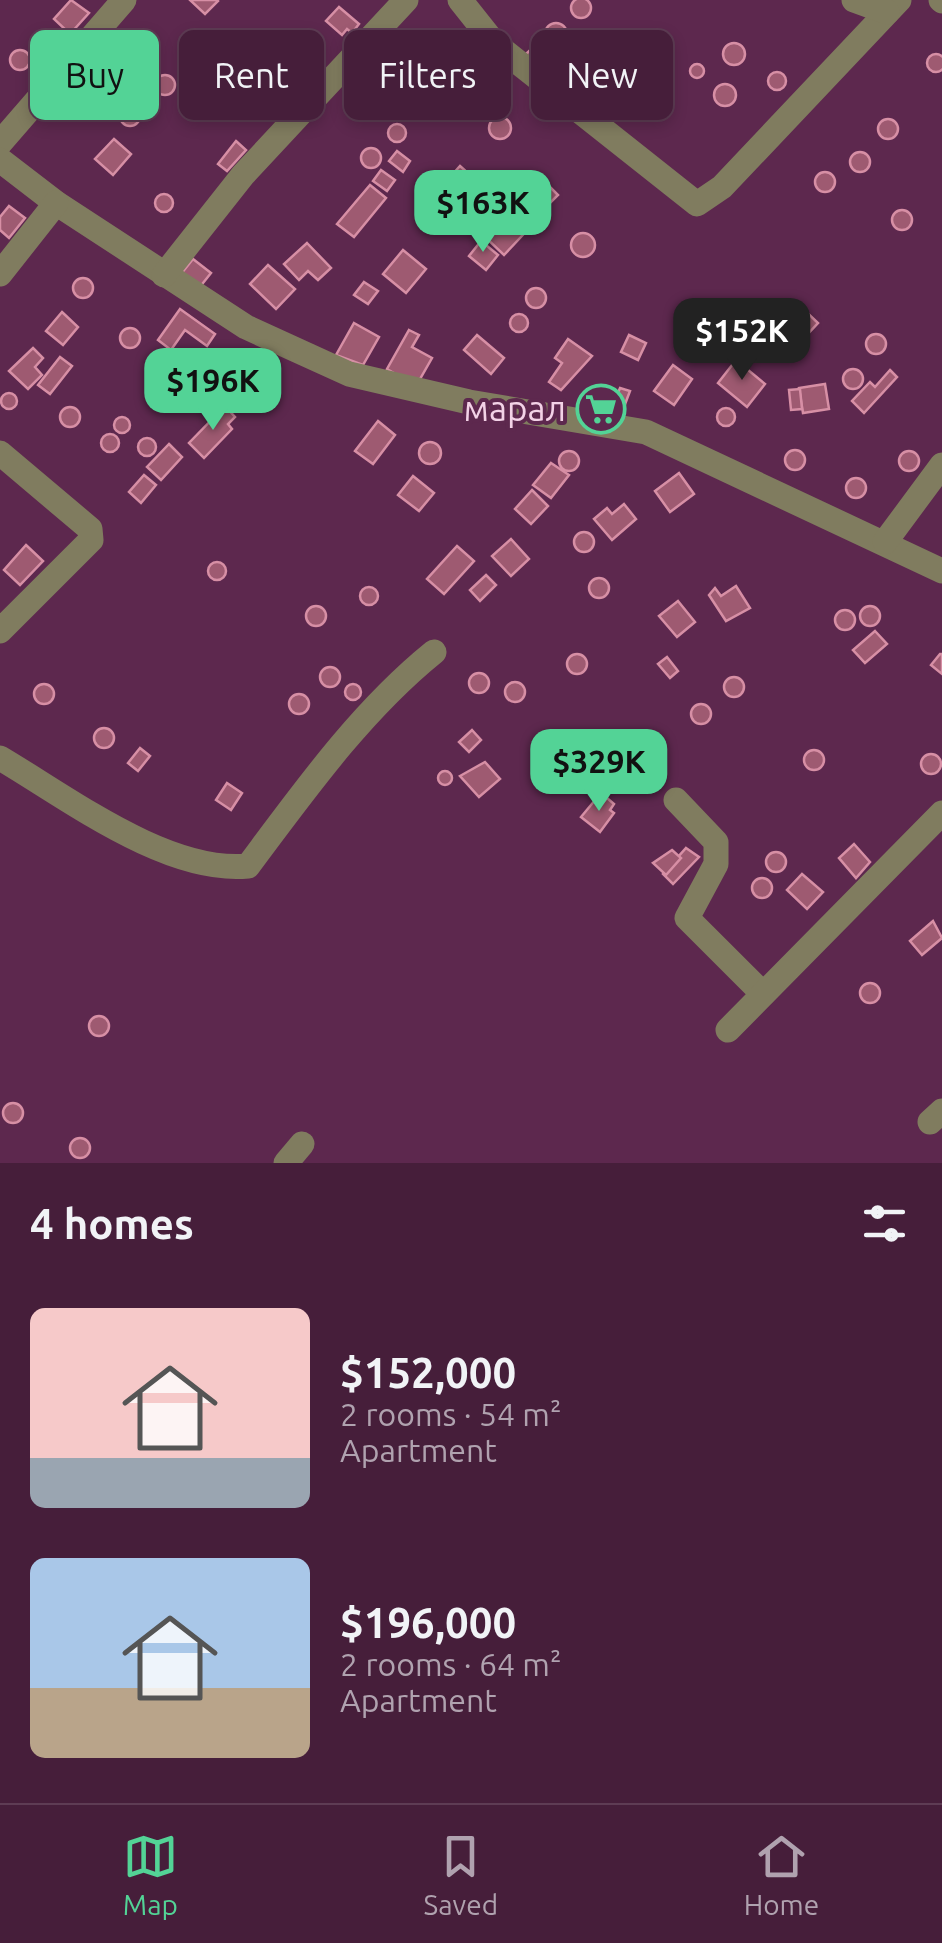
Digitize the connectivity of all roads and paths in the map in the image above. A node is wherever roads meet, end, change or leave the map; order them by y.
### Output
1 (124, 0) edge
2 (406, 0) edge
3 (460, 0) edge
4 (854, 0) edge
5 (893, 6) edge
6 (0, 143) edge
7 (0, 160) edge
8 (56, 203) junction
9 (0, 274) edge
10 (164, 274) junction
11 (0, 453) edge
12 (942, 465) edge
13 (884, 542) junction
14 (942, 571) edge
15 (0, 631) edge
16 (434, 652) dead end
17 (0, 758) edge
18 (676, 800) dead end
19 (942, 813) edge
20 (763, 994) junction
21 (728, 1030) dead end

1 - 6 street
2 - 10 street
3 - 5 street
4 - 5 street
7 - 8 street
8 - 9 street
8 - 10 street
10 - 13 street
11 - 15 street
12 - 13 street
13 - 14 street
16 - 17 street
18 - 20 street
19 - 20 street
20 - 21 street

